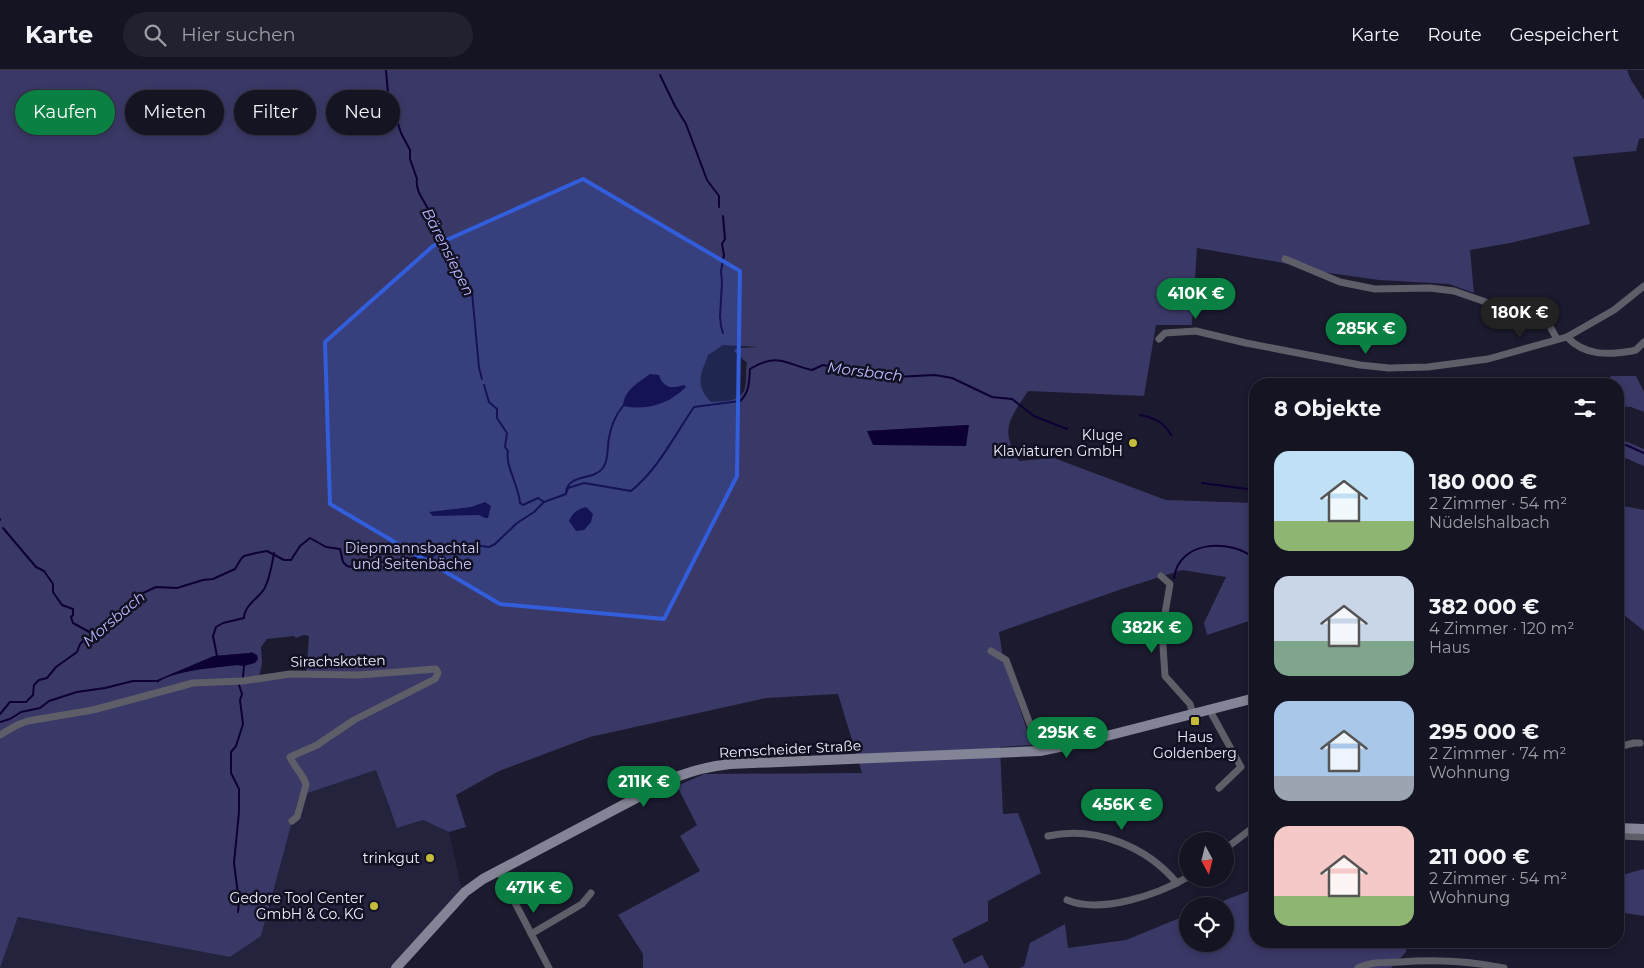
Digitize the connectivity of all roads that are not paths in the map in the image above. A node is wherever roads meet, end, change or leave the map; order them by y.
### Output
1 (1284, 259) dead end
2 (1644, 286) edge
3 (1567, 337) junction
4 (1159, 339) dead end
5 (1558, 339) junction
6 (1644, 342) edge
7 (1161, 576) dead end
8 (992, 651) dead end
9 (1249, 700) edge
10 (1209, 710) junction
11 (1193, 714) junction
12 (0, 735) edge
13 (1640, 743) dead end
14 (1624, 745) edge
15 (1040, 751) junction
16 (1219, 788) dead end
17 (292, 821) dead end
18 (1624, 828) edge
19 (1644, 828) edge
20 (1249, 831) edge
21 (1048, 836) dead end
22 (1624, 836) edge
23 (1644, 837) edge
24 (1234, 842) edge
25 (498, 870) junction
26 (1177, 883) joint
27 (591, 893) dead end
28 (1067, 900) dead end
29 (531, 934) junction
30 (396, 968) edge
31 (549, 968) edge
32 (1358, 968) edge
33 (1504, 968) edge

1 - 5 street
2 - 3 street
3 - 5 street
3 - 6 street
4 - 5 street
7 - 11 street
8 - 15 street
9 - 10 main road, Remscheider Straße
10 - 11 main road, Remscheider Straße
10 - 16 street
11 - 15 main road, Remscheider Straße
12 - 17 street, Sirachskotten
13 - 14 street
15 - 25 main road, Remscheider Straße
18 - 19 main road
20 - 24 street
21 - 26 street
22 - 23 street
25 - 29 street
25 - 30 main road, Remscheider Straße
26 - 28 street
27 - 29 street
29 - 31 street
32 - 33 street

